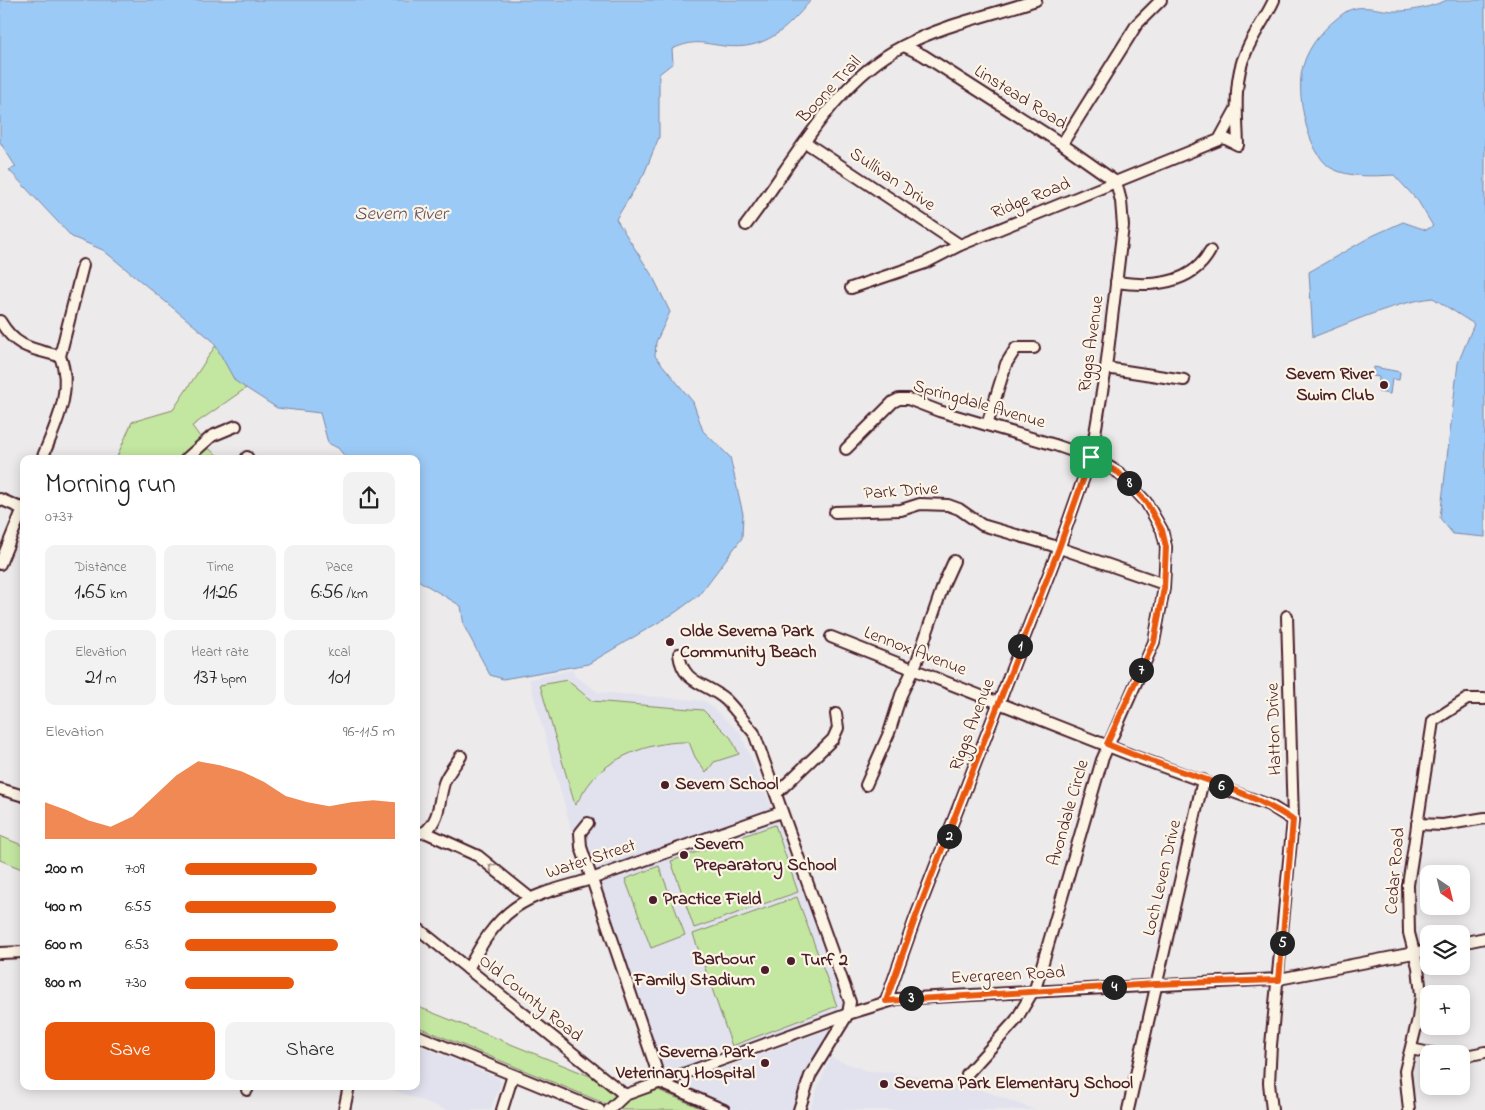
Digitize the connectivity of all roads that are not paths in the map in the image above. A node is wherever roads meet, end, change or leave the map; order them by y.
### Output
1 (1036, 0) edge
2 (1161, 0) edge
3 (1274, 0) edge
4 (904, 46) junction
5 (1236, 109) junction
6 (1222, 136) junction
7 (805, 142) junction
8 (1062, 144) junction
9 (1116, 182) junction
10 (746, 224) dead end
11 (960, 245) junction
12 (1210, 251) dead end
13 (83, 265) dead end
14 (1116, 282) junction
15 (851, 288) dead end
16 (0, 322) edge
17 (1034, 348) dead end
18 (60, 356) junction
19 (1106, 368) junction
20 (1184, 380) dead end
21 (987, 425) junction
22 (236, 426) dead end
23 (846, 449) dead end
24 (44, 455) edge
25 (191, 455) edge
26 (1091, 457) junction
27 (0, 500) edge
28 (20, 507) edge
29 (835, 512) dead end
30 (20, 515) edge
31 (1059, 548) junction
32 (954, 561) dead end
33 (0, 564) edge
34 (1164, 584) junction
35 (1288, 616) dead end
36 (831, 637) dead end
37 (678, 654) dead end
38 (913, 669) junction
39 (1485, 699) edge
40 (999, 702) junction
41 (836, 714) dead end
42 (1107, 744) junction
43 (461, 756) dead end
44 (1203, 780) junction
45 (866, 785) dead end
46 (0, 789) edge
47 (776, 794) junction
48 (20, 795) edge
49 (780, 812) junction
50 (1485, 818) edge
51 (1293, 820) junction
52 (588, 823) dead end
53 (1417, 824) junction
54 (421, 833) edge
55 (591, 879) junction
56 (530, 898) junction
57 (420, 929) edge
58 (1485, 938) edge
59 (1470, 941) edge
60 (20, 952) edge
61 (1420, 952) edge
62 (0, 953) edge
63 (1414, 953) junction
64 (468, 969) junction
65 (1279, 980) junction
66 (1155, 984) junction
67 (1034, 991) junction
68 (886, 1001) junction
69 (848, 1014) junction
70 (420, 1037) edge
71 (1410, 1049) junction
72 (1420, 1051) edge
73 (1485, 1052) edge
74 (1470, 1054) edge
75 (967, 1074) dead end
76 (513, 1075) junction
77 (661, 1083) junction
78 (349, 1090) edge
79 (625, 1096) junction
80 (344, 1110) edge
81 (502, 1110) edge
82 (599, 1110) edge
83 (609, 1110) edge
84 (724, 1110) edge
85 (799, 1110) edge
86 (1128, 1110) edge
87 (1272, 1110) edge
88 (1409, 1110) edge

1 - 4 street, Boone Trail
2 - 8 street
3 - 5 street
4 - 7 street, Boone Trail
4 - 8 street, Linstead Road
5 - 6 street
5 - 6 street
6 - 9 street, Ridge Road
7 - 10 street, Boone Trail
7 - 11 street, Sullivan Drive
8 - 9 street, Linstead Road
9 - 11 street, Ridge Road
9 - 14 street, Riggs Avenue
11 - 15 street, Ridge Road
12 - 14 street
13 - 18 street
14 - 19 street, Riggs Avenue
16 - 18 street
17 - 21 street
18 - 24 street
19 - 20 street
19 - 26 street, Riggs Avenue
21 - 23 street, Springdale Avenue
21 - 26 street, Springdale Avenue
22 - 25 street
26 - 31 street, Riggs Avenue
26 - 34 street, Avondale Circle
27 - 28 street
29 - 31 street, Park Drive
30 - 33 street
31 - 34 street, Park Drive
31 - 40 street, Riggs Avenue
32 - 38 street
34 - 42 street, Avondale Circle
35 - 51 street, Hatton Drive
36 - 38 street, Lennox Avenue
37 - 47 street
38 - 40 street, Lennox Avenue
38 - 45 street
39 - 53 street, Cedar Road
40 - 42 street, Lennox Avenue
40 - 68 street, Riggs Avenue
41 - 47 street
42 - 44 street, Lennox Avenue
42 - 67 street, Avondale Circle
43 - 54 street, Water Street
44 - 51 street, Lennox Avenue
44 - 66 street, Loch Leven Drive
46 - 48 street
47 - 49 street
49 - 55 street, Water Street
49 - 69 street
50 - 53 street
51 - 65 street, Hatton Drive
52 - 55 street
53 - 63 street, Cedar Road
56 -> 54 street, Water Street
55 - 56 street, Water Street
55 - 77 street
56 - 64 street
57 - 64 street, Old County Road
58 - 59 street
60 - 62 street
61 - 63 street, Evergreen Road
63 - 65 street, Evergreen Road
63 - 71 street, Cedar Road
64 - 79 street, Old County Road
65 - 66 street, Evergreen Road
65 - 87 street, Hatton Drive
66 - 67 street, Evergreen Road
66 - 86 street, Loch Leven Drive
67 - 68 street, Evergreen Road
67 - 75 street, Avondale Circle
68 - 69 street, Evergreen Road
69 - 77 street, Evergreen Road
69 - 85 street
70 - 76 street
71 - 72 street
71 - 88 street, Cedar Road
73 - 74 street
76 - 81 street
76 - 82 street
77 - 79 street, Evergreen Road
77 - 84 street
78 - 80 street
79 - 83 street, Evergreen Road

